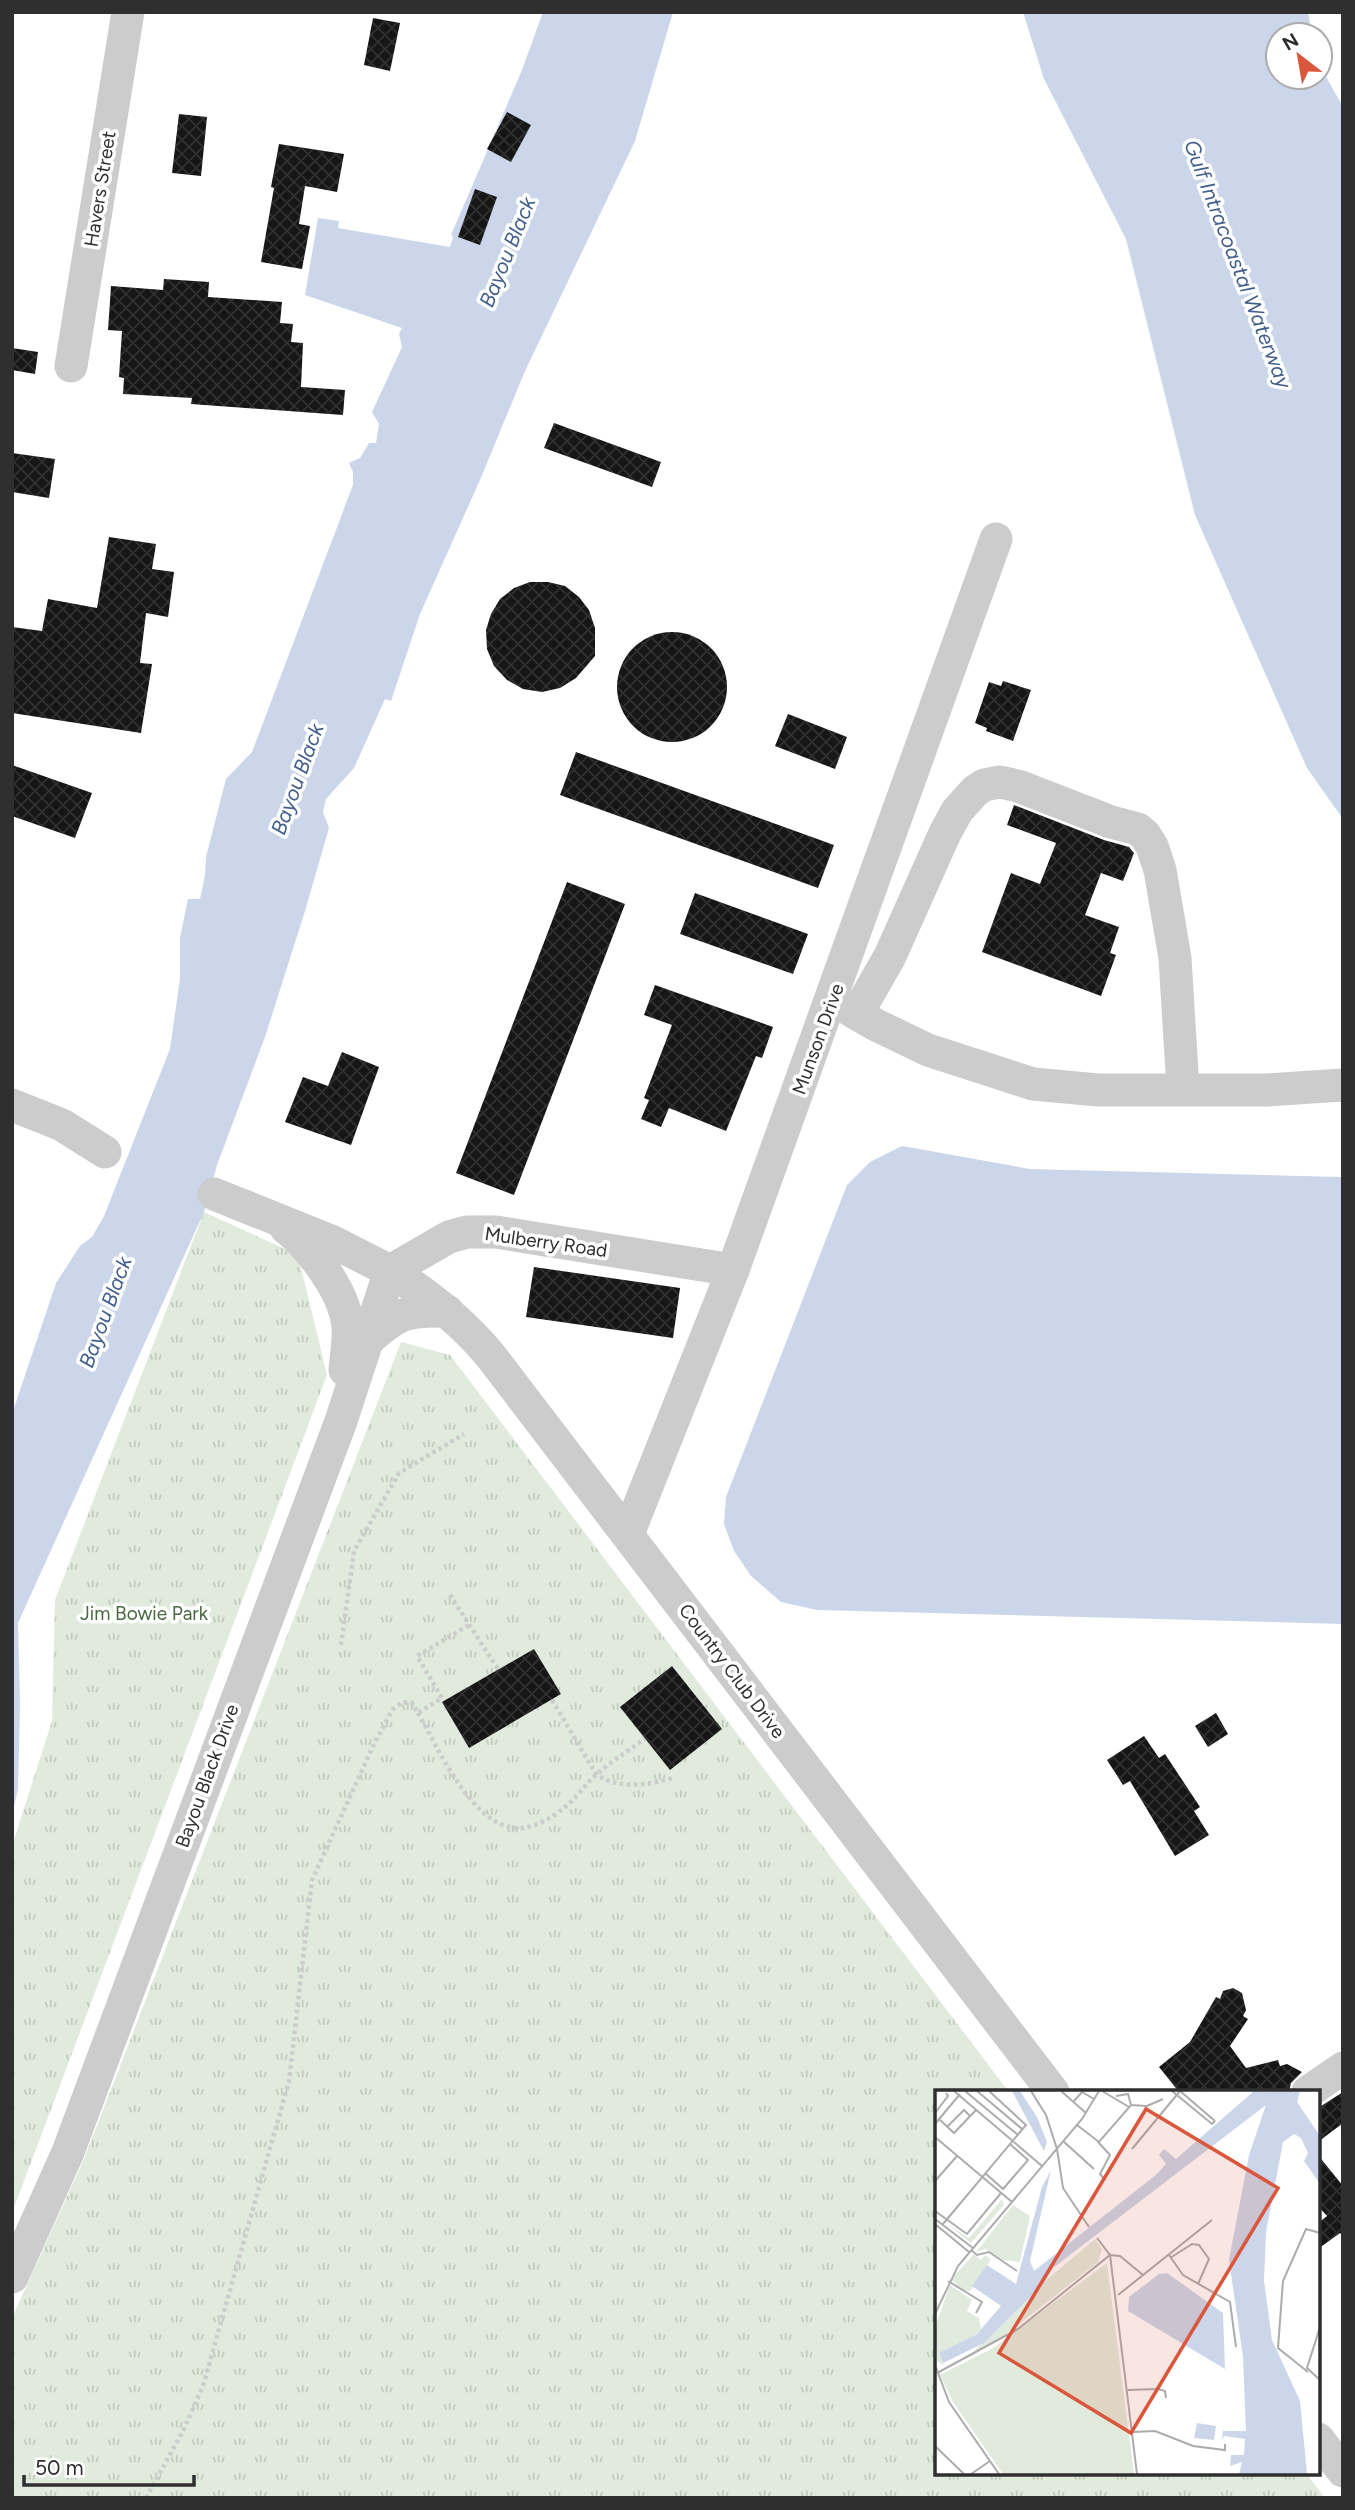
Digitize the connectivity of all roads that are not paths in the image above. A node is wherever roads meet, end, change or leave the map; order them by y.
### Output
1 (128, 12) edge
2 (71, 366) dead end
3 (996, 540) dead end
4 (845, 1006) junction
5 (1343, 1085) edge
6 (1183, 1089) junction
7 (12, 1105) edge
8 (105, 1152) dead end
9 (214, 1194) dead end
10 (273, 1218) junction
11 (733, 1270) junction
12 (390, 1271) junction
13 (447, 1311) junction
14 (368, 1340) junction
15 (341, 1421) junction
16 (628, 1534) junction
17 (1343, 2068) edge
18 (1051, 2090) edge
19 (1311, 2090) edge
20 (12, 2277) edge
21 (1320, 2442) edge
22 (1343, 2471) edge

1 - 2 street, Havers Street
3 - 4 street, Munson Drive
4 - 6 street
4 - 6 street
4 - 11 street, Munson Drive
5 - 6 street
7 - 8 street
9 - 10 street
10 - 12 street
10 - 15 street
11 - 12 street, Mulberry Road
11 - 16 street, Munson Drive
12 - 13 street, Country Club Drive
12 - 14 street, Bayou Black Drive
13 - 14 street
13 - 16 street, Country Club Drive
14 - 15 street, Bayou Black Drive
15 - 20 street, Bayou Black Drive
16 - 18 street, Country Club Drive
17 - 19 street
21 - 22 street

